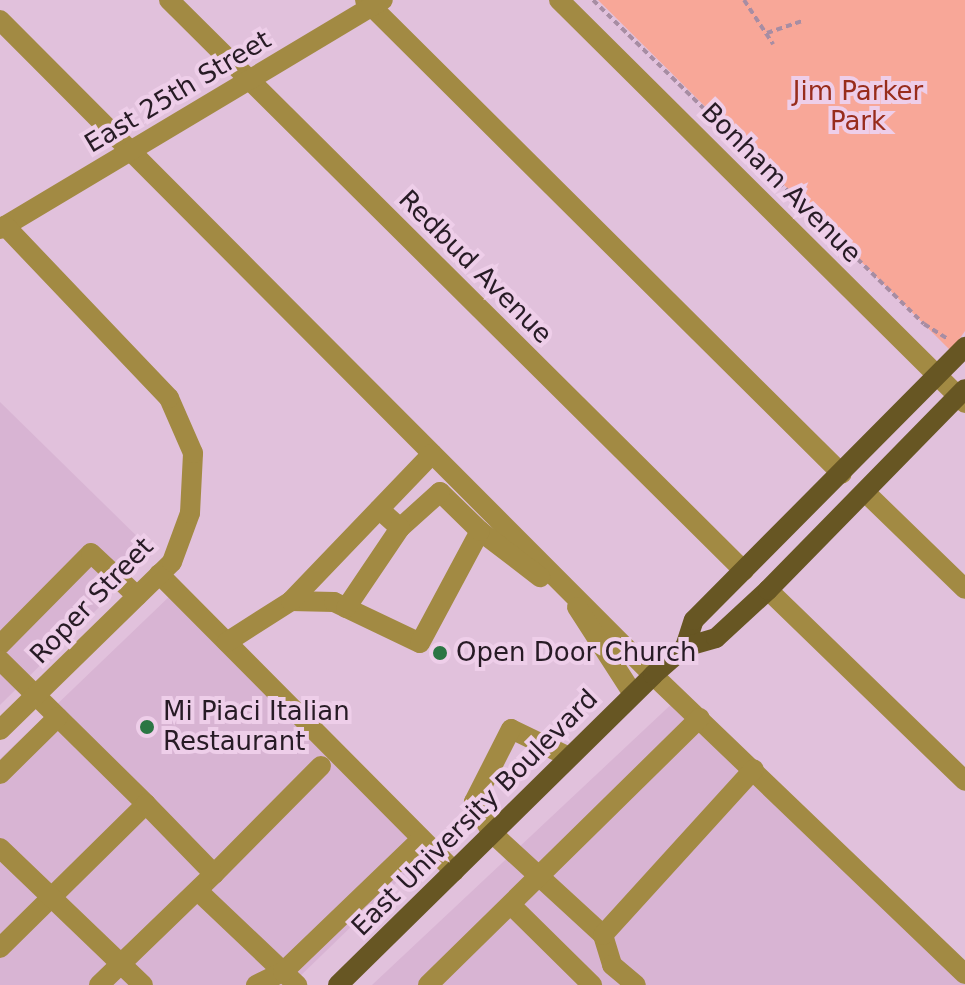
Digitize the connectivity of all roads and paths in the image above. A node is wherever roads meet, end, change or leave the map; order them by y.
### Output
1 (169, 0) edge
2 (559, 0) edge
3 (593, 0) edge
4 (744, 0) edge
5 (373, 2) edge
6 (0, 20) edge
7 (804, 20) dead end
8 (767, 33) junction
9 (773, 44) dead end
10 (249, 79) junction
11 (128, 152) junction
12 (2, 227) edge
13 (961, 339) edge
14 (939, 377) junction
15 (963, 397) edge
16 (432, 454) junction
17 (842, 474) junction
18 (865, 492) junction
19 (379, 509) junction
20 (400, 528) junction
21 (480, 531) junction
22 (744, 571) junction
23 (159, 574) junction
24 (965, 589) edge
25 (568, 590) junction
26 (768, 590) junction
27 (137, 596) junction
28 (291, 601) junction
29 (346, 608) junction
30 (227, 642) junction
31 (0, 645) edge
32 (685, 647) junction
33 (0, 660) edge
34 (653, 675) junction
35 (633, 694) junction
36 (36, 695) junction
37 (58, 717) junction
38 (700, 718) junction
39 (0, 730) edge
40 (569, 757) junction
41 (321, 766) dead end
42 (754, 769) junction
43 (0, 774) edge
44 (965, 781) edge
45 (146, 804) junction
46 (492, 833) junction
47 (421, 839) junction
48 (0, 848) edge
49 (454, 871) junction
50 (541, 872) junction
51 (214, 874) junction
52 (198, 891) junction
53 (51, 897) junction
54 (511, 905) junction
55 (603, 935) junction
56 (0, 948) edge
57 (121, 964) junction
58 (612, 965) junction
59 (965, 974) edge
60 (290, 978) edge
61 (99, 985) edge
62 (143, 985) edge
63 (256, 985) edge
64 (338, 985) edge
65 (428, 985) edge
66 (595, 985) edge
67 (636, 985) edge

1 - 10 street, Redbud Avenue
2 - 14 street, Bonham Avenue
3 - 13 path
4 - 8 path
5 - 10 street, East 25th Street
5 - 17 street
6 - 11 street
7 - 8 path
8 - 9 path
10 - 11 street, East 25th Street
10 - 22 street, Redbud Avenue
11 - 12 street, East 25th Street
11 - 16 street
12 - 23 street, Roper Street
13 - 14 main road, East University Boulevard
14 - 15 street, Bonham Avenue
14 - 17 main road, East University Boulevard
15 - 18 main road, East University Boulevard
16 - 19 street
16 - 25 street
17 - 22 main road, East University Boulevard
18 - 24 street
18 - 26 main road, East University Boulevard
19 - 20 street
19 - 28 street
20 - 21 street
20 - 29 street
21 - 25 street
21 - 29 street
22 - 32 main road, East University Boulevard
23 - 27 street, Roper Street
23 - 30 street
25 - 34 street
25 - 35 street
26 - 32 main road, East University Boulevard
26 - 44 street
27 - 31 street
27 - 36 street, Roper Street
28 - 29 street
28 - 30 street
30 - 47 street
32 - 34 main road, East University Boulevard
33 - 36 street
34 - 35 main road, East University Boulevard
34 - 38 street
35 - 40 main road, East University Boulevard
36 - 37 street
36 - 39 street, Roper Street
37 - 43 street
37 - 45 street
38 - 42 street
38 - 50 street
40 - 46 main road, East University Boulevard
40 - 46 street
41 - 51 street
42 - 55 street
42 - 59 street
45 - 51 street
45 - 53 street
46 - 49 main road, East University Boulevard
46 - 50 street
47 - 49 street
47 - 60 street
48 - 53 street
49 - 64 main road, East University Boulevard
50 - 54 street
50 - 55 street
51 - 52 street
52 - 57 street
52 - 60 street
53 - 56 street
53 - 57 street
54 - 65 street
54 - 66 street
55 - 58 street
57 - 61 street
57 - 62 street
58 - 66 street
58 - 67 street
60 - 63 street

